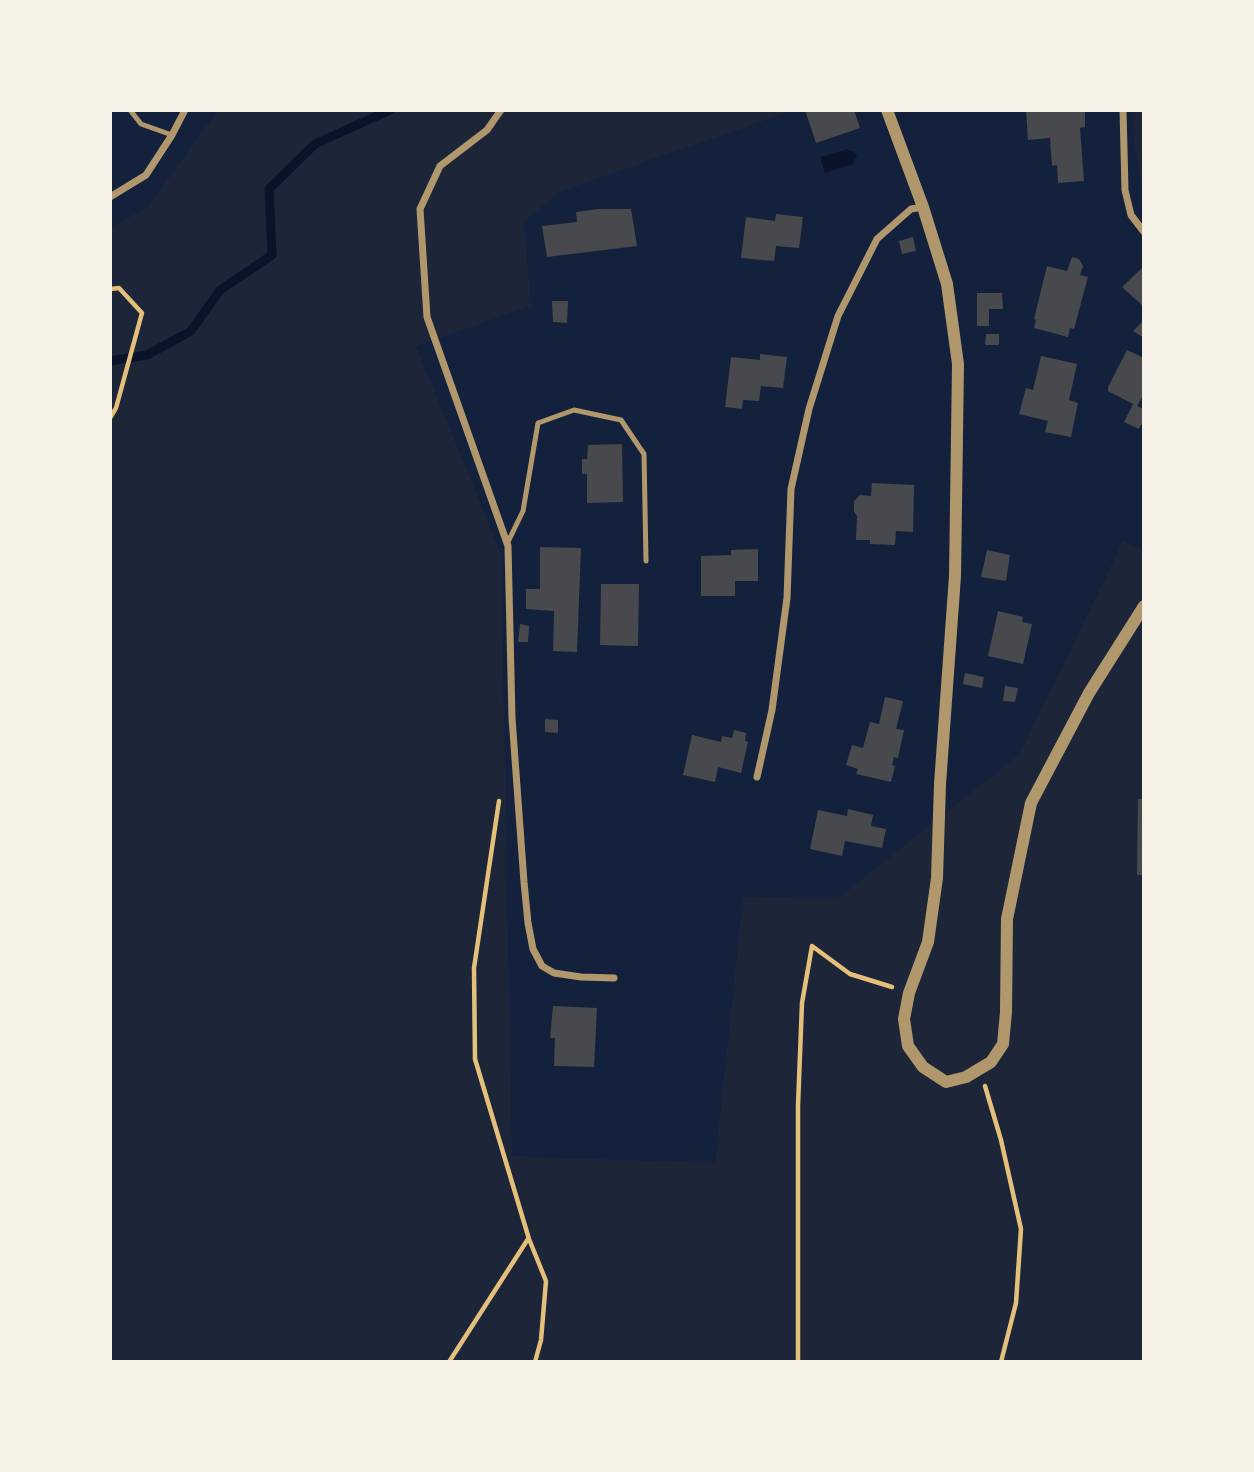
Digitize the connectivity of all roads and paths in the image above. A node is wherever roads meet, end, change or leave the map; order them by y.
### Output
1 (130, 110) edge
2 (185, 110) edge
3 (501, 110) edge
4 (887, 110) edge
5 (1123, 110) edge
6 (172, 135) junction
7 (110, 197) edge
8 (923, 208) junction
9 (1144, 232) edge
10 (110, 289) edge
11 (110, 418) edge
12 (507, 544) junction
13 (646, 561) dead end
14 (1144, 606) edge
15 (757, 777) dead end
16 (500, 797) dead end
17 (614, 978) dead end
18 (909, 993) junction
19 (980, 1069) junction
20 (529, 1238) junction
21 (798, 1360) dead end
22 (449, 1362) edge
23 (535, 1362) edge
24 (1001, 1362) edge

1 - 6 lane
2 - 6 street
3 - 12 street
4 - 8 street
5 - 9 street
6 - 7 street
8 - 15 street
8 - 18 street
10 - 11 path
12 - 13 lane
12 - 17 street
14 - 19 street
16 - 20 path
18 - 19 street
18 - 21 path
19 - 24 path
20 - 22 path
20 - 23 path

